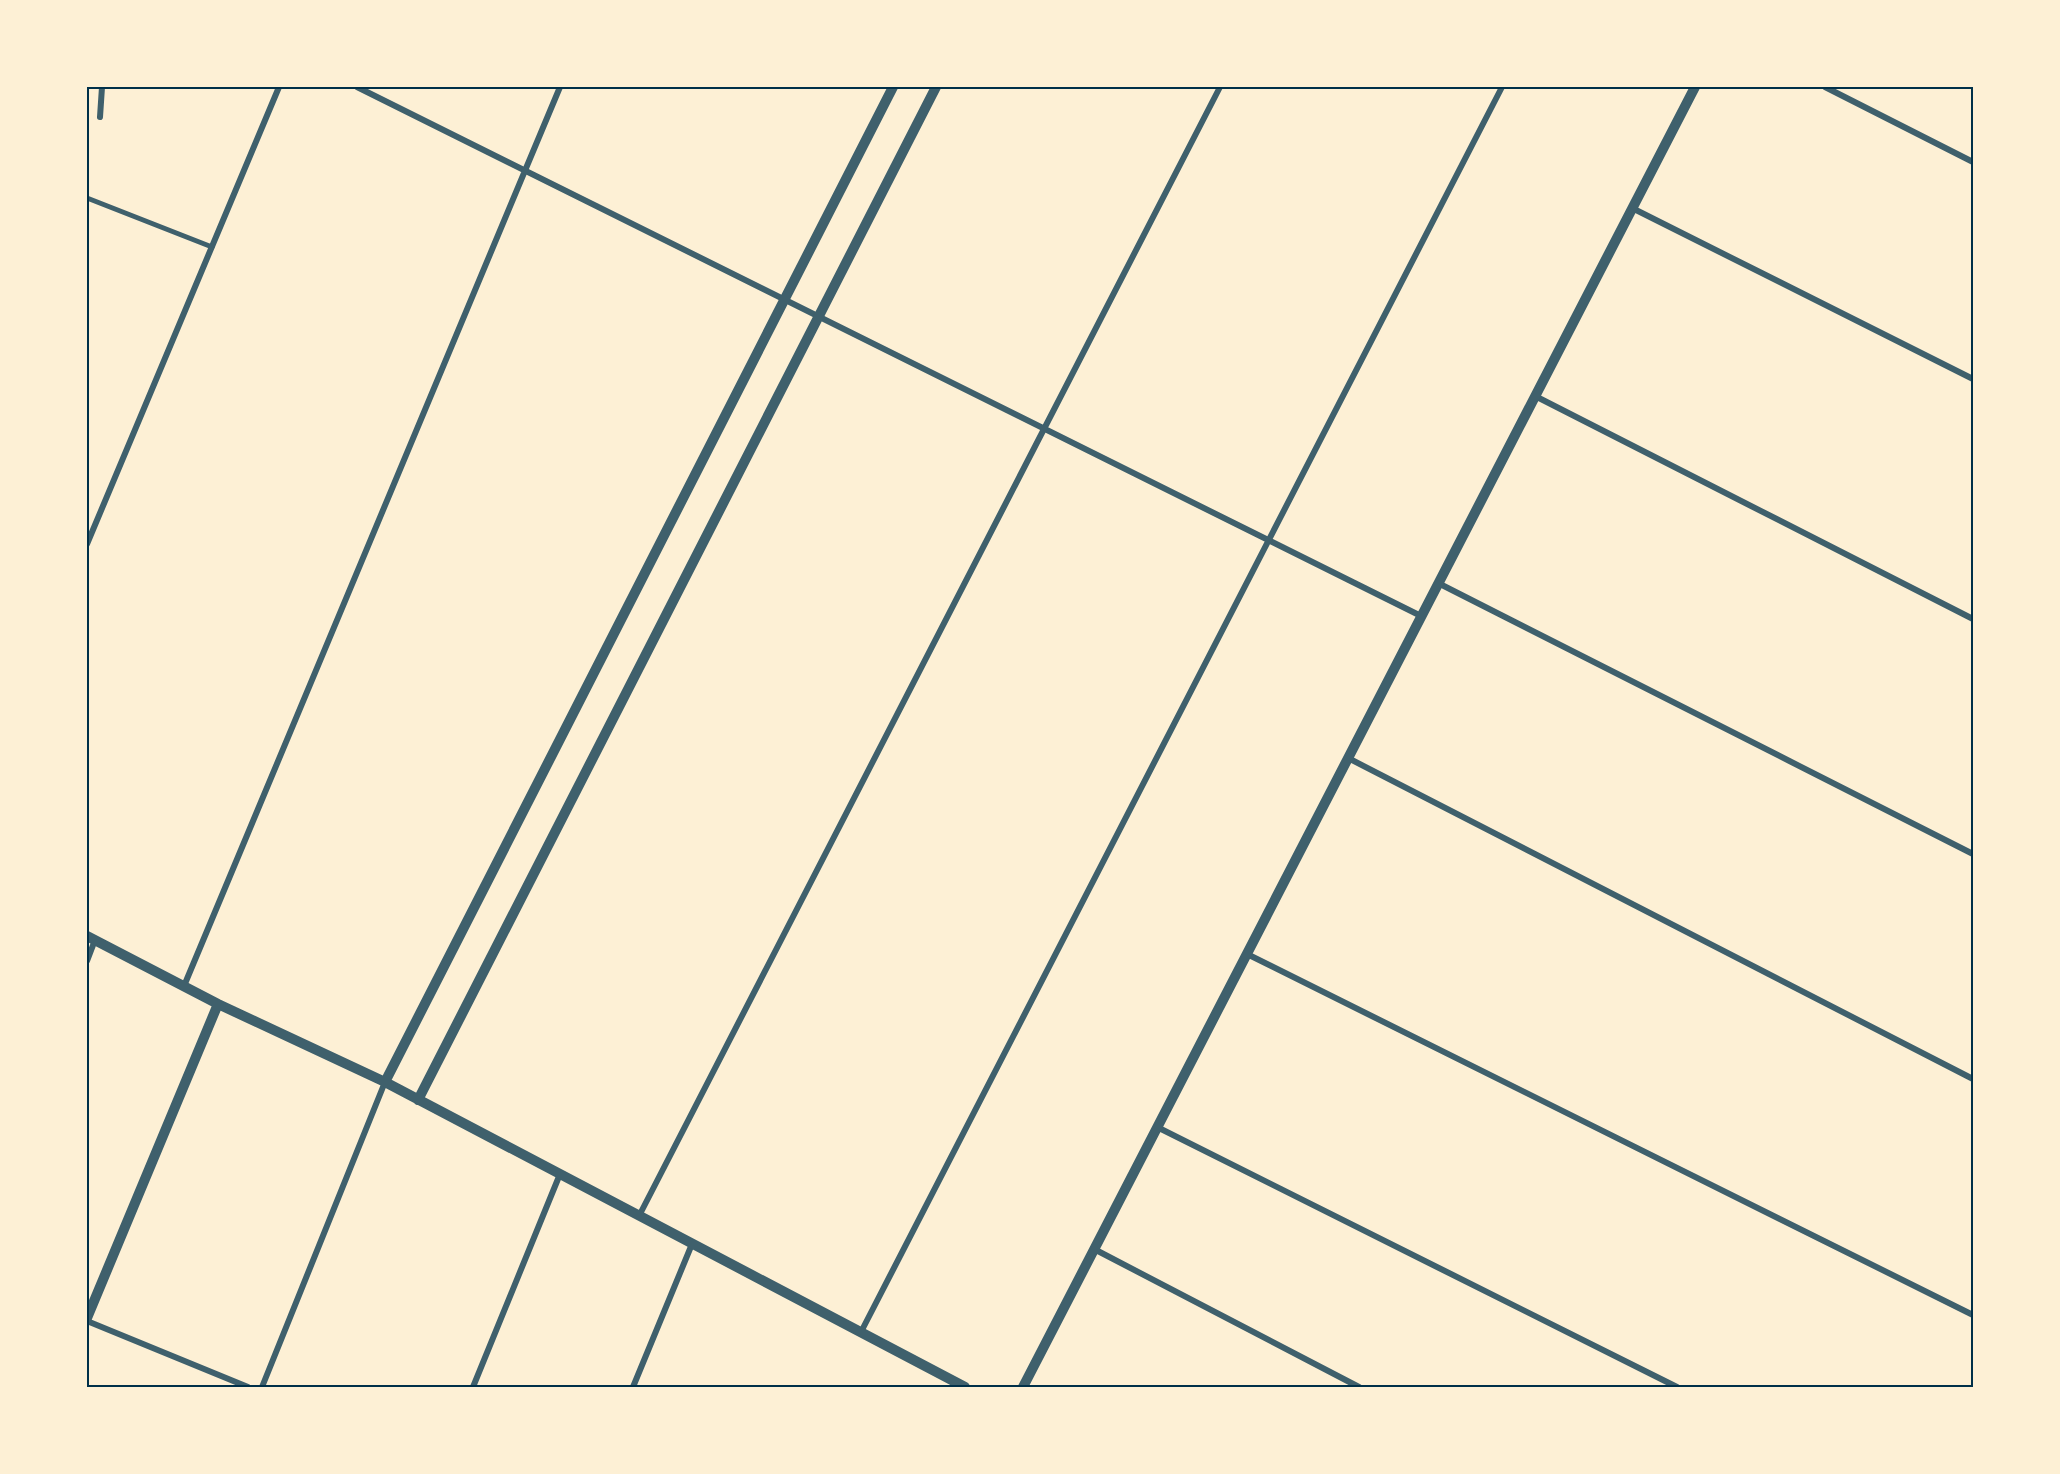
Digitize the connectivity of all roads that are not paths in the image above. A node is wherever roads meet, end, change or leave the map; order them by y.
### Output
1 (102, 87) edge
2 (279, 87) edge
3 (357, 87) edge
4 (560, 87) edge
5 (893, 87) edge
6 (936, 87) edge
7 (1220, 87) edge
8 (1502, 87) edge
9 (1695, 87) edge
10 (1825, 87) edge
11 (100, 117) dead end
12 (1973, 162) edge
13 (525, 170) junction
14 (87, 198) edge
15 (1632, 208) junction
16 (212, 247) junction
17 (784, 300) junction
18 (819, 316) junction
19 (1973, 379) edge
20 (1534, 396) junction
21 (1044, 429) junction
22 (1269, 540) junction
23 (87, 544) edge
24 (1438, 583) junction
25 (1421, 616) junction
26 (1973, 618) edge
27 (1348, 758) junction
28 (1973, 854) edge
29 (91, 938) edge
30 (1246, 954) junction
31 (87, 961) edge
32 (184, 986) junction
33 (218, 1004) junction
34 (1973, 1079) edge
35 (385, 1082) junction
36 (418, 1100) junction
37 (1157, 1127) junction
38 (560, 1174) junction
39 (639, 1216) junction
40 (692, 1244) junction
41 (1094, 1249) junction
42 (1973, 1315) edge
43 (87, 1319) edge
44 (861, 1332) junction
45 (248, 1387) edge
46 (262, 1387) edge
47 (472, 1387) edge
48 (633, 1387) edge
49 (965, 1387) edge
50 (1023, 1387) edge
51 (1359, 1387) edge
52 (1677, 1387) edge

1 - 11 street
2 - 16 street
3 - 13 street
4 - 13 street
5 - 17 street
6 - 18 street
7 - 21 street
8 - 22 street
9 - 15 street
10 - 12 street
13 - 17 street
13 - 32 street
14 - 16 street
15 - 19 street
15 - 20 street
16 - 23 street
17 - 18 street
17 - 35 street
18 - 21 street
18 - 36 street
20 - 24 street
20 - 26 street
21 - 22 street
21 - 39 street
22 - 25 street
22 - 44 street
24 - 25 street
24 - 28 street
25 - 27 street
27 - 30 street
27 - 34 street
29 - 31 street
29 - 32 street
30 - 37 street
30 - 42 street
32 - 33 street
33 - 35 street
33 - 43 street
35 - 36 street
35 - 46 street
36 - 38 street
37 - 41 street
37 - 52 street
38 - 39 street
38 - 47 street
39 - 40 street
40 - 44 street
40 - 48 street
41 - 50 street
41 - 51 street
43 - 45 street
44 - 49 street

